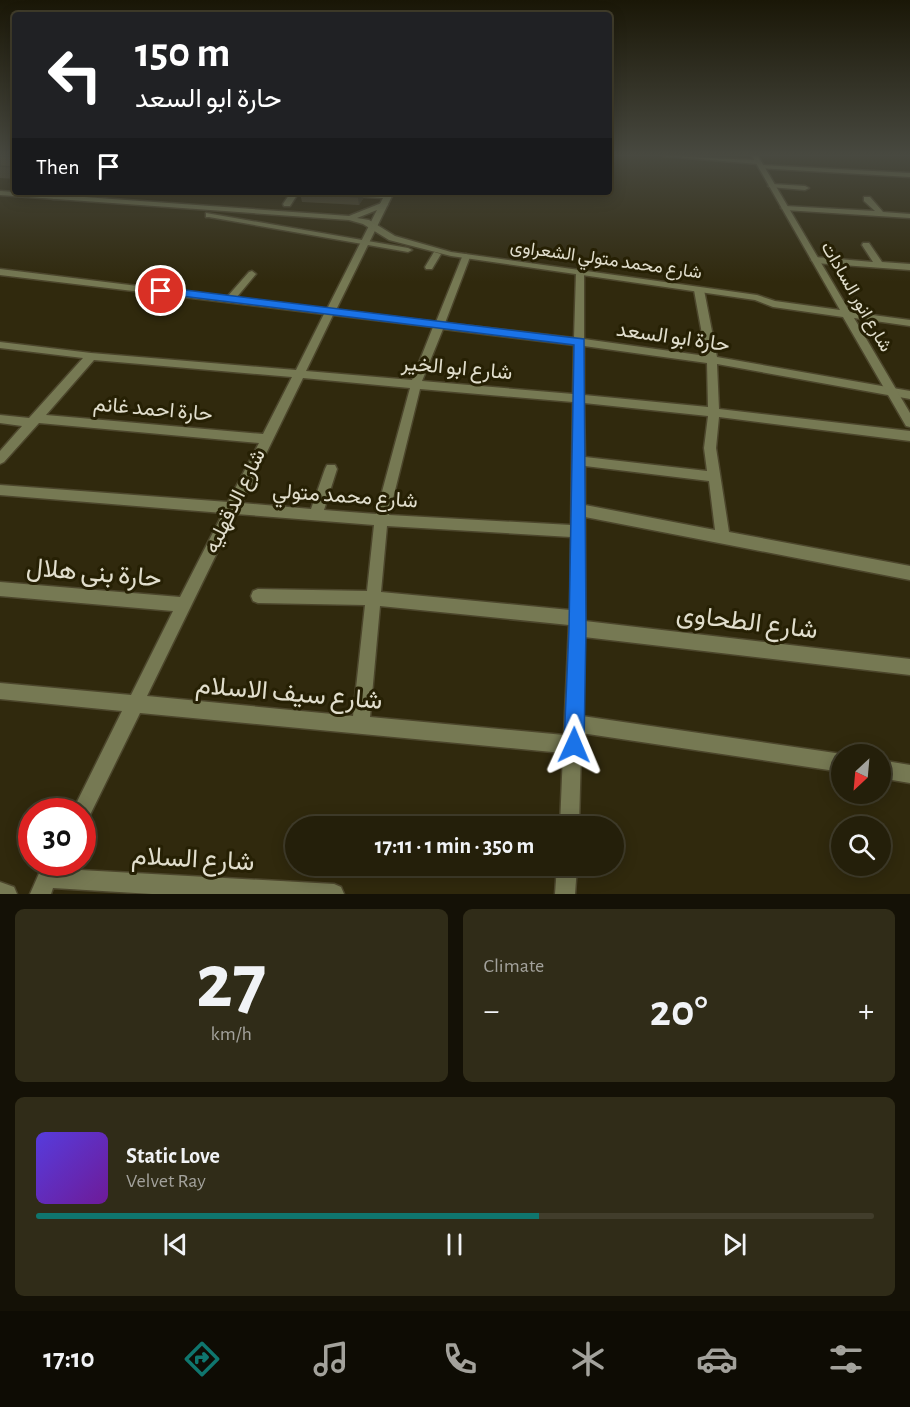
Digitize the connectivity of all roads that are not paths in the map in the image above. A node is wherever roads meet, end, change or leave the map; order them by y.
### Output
1 (101, 198) edge
2 (291, 198) edge
3 (388, 198) edge
4 (779, 198) edge
5 (867, 199) dead end
6 (0, 201) edge
7 (287, 204) dead end
8 (785, 208) junction
9 (264, 212) junction
10 (881, 214) junction
11 (910, 216) edge
12 (349, 218) junction
13 (255, 223) junction
14 (370, 225) junction
15 (340, 238) junction
16 (366, 243) junction
17 (866, 245) dead end
18 (437, 254) junction
19 (451, 254) junction
20 (466, 256) junction
21 (814, 260) junction
22 (879, 265) junction
23 (429, 267) dead end
24 (910, 267) edge
25 (0, 272) edge
26 (579, 273) junction
27 (252, 274) dead end
28 (699, 290) junction
29 (230, 298) junction
30 (330, 310) junction
31 (844, 311) junction
32 (910, 316) edge
33 (910, 323) edge
34 (439, 324) junction
35 (580, 342) junction
36 (0, 345) edge
37 (91, 356) junction
38 (712, 360) junction
39 (298, 373) junction
40 (416, 384) junction
41 (892, 392) junction
42 (910, 395) edge
43 (580, 399) junction
44 (714, 412) junction
45 (0, 419) edge
46 (34, 421) junction
47 (910, 423) edge
48 (910, 436) edge
49 (266, 439) junction
50 (0, 459) edge
51 (580, 461) junction
52 (331, 469) dead end
53 (714, 477) junction
54 (0, 490) edge
55 (232, 508) junction
56 (579, 510) junction
57 (316, 515) junction
58 (381, 520) junction
59 (579, 531) junction
60 (723, 537) junction
61 (910, 573) edge
62 (0, 589) edge
63 (258, 596) dead end
64 (373, 598) junction
65 (184, 605) junction
66 (577, 623) junction
67 (910, 667) edge
68 (0, 691) edge
69 (135, 704) junction
70 (574, 723) junction
71 (361, 725) junction
72 (574, 745) junction
73 (831, 761) edge
74 (891, 771) edge
75 (910, 774) edge
76 (88, 798) edge
77 (570, 816) edge
78 (566, 876) edge
79 (48, 878) edge
80 (215, 891) edge
81 (0, 892) edge
82 (278, 892) edge
83 (7, 894) edge
84 (334, 894) edge
85 (565, 894) edge

1 - 9 street, شارع محمد متولي الشعراوى
2 - 7 street
3 - 12 street
3 - 14 street, شارع الدقهليه
4 - 8 street, شارع انور السادات
5 - 10 street
6 - 13 street, شارع محمد متولي الشعراوى
8 - 10 street
8 - 21 street, شارع انور السادات
9 - 12 street, شارع محمد متولي الشعراوى
9 - 13 street
10 - 11 street
12 - 14 street, شارع محمد متولي الشعراوى
13 - 15 street, شارع محمد متولي الشعراوى
14 - 15 street
14 - 16 street, شارع الدقهليه
14 - 19 street, شارع محمد متولي الشعراوى
15 - 16 street, شارع محمد متولي الشعراوى
16 - 18 street, شارع محمد متولي الشعراوى
16 - 30 street, شارع الدقهليه
17 - 22 street
18 - 19 street, شارع محمد متولي الشعراوى
18 - 23 street
19 - 20 street, شارع محمد متولي الشعراوى
20 - 26 street, شارع محمد متولي الشعراوى
20 - 34 street
21 - 22 street
21 - 31 street, شارع انور السادات
22 - 24 street
25 - 29 street, حارة ابو السعد
26 - 28 street, شارع محمد متولي الشعراوى
26 - 35 street
27 - 29 street
28 - 31 street, شارع محمد متولي الشعراوى
28 - 38 street
29 - 30 street, حارة ابو السعد
30 - 34 street, حارة ابو السعد
30 - 39 street, شارع الدقهليه
31 - 32 street, شارع محمد متولي الشعراوى
31 - 33 street, شارع محمد متولي الشعراوى
31 - 41 street, شارع انور السادات
34 - 35 street, حارة ابو السعد
34 - 40 street
35 - 38 street, حارة ابو السعد
35 - 43 street
36 - 37 street, شارع ابو الخير
37 - 39 street, شارع ابو الخير
37 - 46 street
38 - 41 street, حارة ابو السعد
38 - 44 street
39 - 40 street, شارع ابو الخير
39 - 49 street, شارع الدقهليه
40 - 43 street, شارع ابو الخير
40 - 58 street
41 - 42 street, حارة ابو السعد
41 - 47 street, شارع انور السادات
43 - 44 street, شارع ابو الخير
43 - 51 street
44 - 48 street, شارع ابو الخير
44 - 53 street
45 - 46 street, حارة احمد غانم
46 - 49 street, حارة احمد غانم
46 - 50 street
49 - 55 street, شارع الدقهليه
51 - 53 street
51 - 56 street
52 - 57 street
53 - 60 street
54 - 55 street, شارع محمد متولي
55 - 57 street, شارع محمد متولي
55 - 65 street, شارع الدقهليه
56 - 59 street
56 - 60 street
57 - 58 street, شارع محمد متولي
58 - 59 street, شارع محمد متولي
58 - 64 street
59 - 66 street
60 - 61 street
62 - 65 street, حارة بنى هلال
63 - 64 street, شارع الطحاوى
64 - 66 street, شارع الطحاوى
64 - 71 street
65 - 69 street, شارع الدقهليه
66 - 67 street, شارع الطحاوى
66 - 70 street
68 - 69 street, شارع سيف الاسلام
69 - 71 street, شارع سيف الاسلام
69 - 76 street, شارع الدقهليه
70 - 72 street
70 - 73 street
71 - 72 street, شارع سيف الاسلام
72 - 77 street
74 - 75 street
78 - 85 street
79 - 80 street, شارع السلام
80 - 82 street, شارع السلام
81 - 83 street
82 - 84 street, شارع السلام

